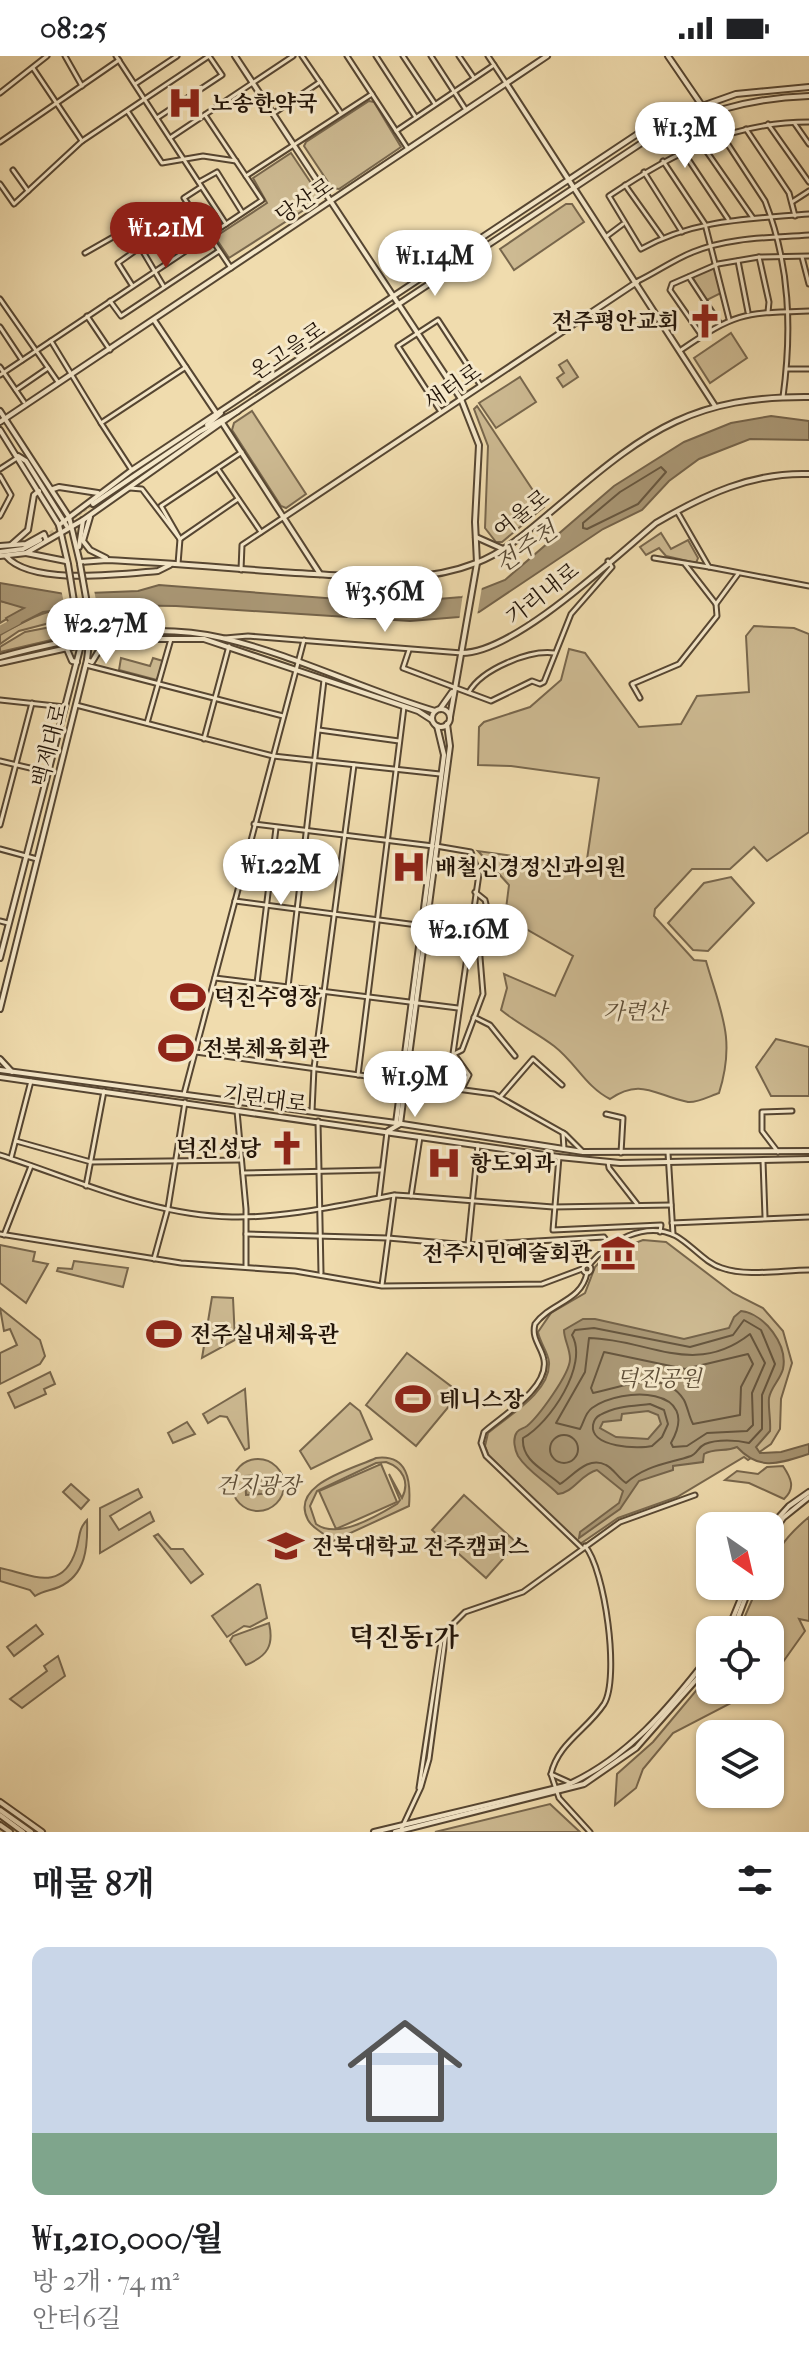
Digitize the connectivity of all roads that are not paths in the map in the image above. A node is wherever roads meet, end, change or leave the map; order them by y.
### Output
1 (47, 56) edge
2 (65, 56) edge
3 (177, 56) edge
4 (209, 56) edge
5 (235, 56) edge
6 (293, 56) edge
7 (302, 56) edge
8 (347, 56) edge
9 (376, 56) edge
10 (403, 56) edge
11 (431, 56) edge
12 (459, 56) edge
13 (488, 56) edge
14 (547, 56) edge
15 (668, 56) edge
16 (118, 58) edge
17 (494, 65) junction
18 (33, 68) junction
19 (474, 78) junction
20 (320, 82) junction
21 (253, 83) junction
22 (506, 83) junction
23 (135, 84) junction
24 (82, 86) junction
25 (809, 87) edge
26 (454, 92) junction
27 (0, 93) edge
28 (372, 94) junction
29 (809, 96) edge
30 (144, 99) junction
31 (57, 103) junction
32 (435, 104) junction
33 (701, 104) junction
34 (127, 110) junction
35 (466, 110) junction
36 (274, 113) junction
37 (341, 113) junction
38 (707, 113) junction
39 (205, 115) junction
40 (416, 117) junction
41 (157, 118) junction
42 (794, 122) junction
43 (809, 122) edge
44 (768, 124) junction
45 (746, 128) junction
46 (396, 131) junction
47 (723, 134) junction
48 (169, 136) junction
49 (82, 141) junction
50 (0, 142) edge
51 (700, 142) junction
52 (809, 144) edge
53 (294, 146) junction
54 (408, 149) junction
55 (682, 150) junction
56 (184, 159) junction
57 (236, 161) junction
58 (663, 161) junction
59 (13, 170) dead end
60 (644, 172) junction
61 (246, 176) junction
62 (570, 180) junction
63 (809, 182) edge
64 (0, 184) edge
65 (201, 185) junction
66 (625, 185) junction
67 (573, 188) junction
68 (28, 191) junction
69 (809, 191) edge
70 (331, 202) junction
71 (792, 202) junction
72 (243, 212) junction
73 (809, 214) edge
74 (795, 216) junction
75 (753, 218) junction
76 (772, 218) junction
77 (728, 219) junction
78 (226, 224) junction
79 (624, 224) junction
80 (705, 224) junction
81 (682, 232) junction
82 (208, 235) junction
83 (809, 235) edge
84 (607, 236) junction
85 (662, 237) junction
86 (777, 237) junction
87 (712, 246) junction
88 (139, 248) junction
89 (219, 251) junction
90 (85, 253) dead end
91 (809, 256) edge
92 (759, 257) junction
93 (780, 257) junction
94 (802, 257) junction
95 (738, 260) junction
96 (718, 264) junction
97 (231, 268) junction
98 (154, 272) junction
99 (688, 276) junction
100 (637, 282) junction
101 (809, 284) edge
102 (133, 286) junction
103 (164, 287) junction
104 (394, 297) junction
105 (0, 299) edge
106 (110, 301) junction
107 (399, 305) junction
108 (809, 311) edge
109 (748, 312) junction
110 (768, 312) junction
111 (789, 312) junction
112 (87, 316) junction
113 (729, 319) junction
114 (154, 320) junction
115 (720, 324) junction
116 (0, 327) edge
117 (418, 334) junction
118 (702, 336) junction
119 (51, 341) junction
120 (110, 350) junction
121 (681, 350) junction
122 (36, 351) junction
123 (22, 360) junction
124 (0, 367) edge
125 (186, 367) junction
126 (48, 368) junction
127 (787, 369) junction
128 (809, 369) edge
129 (2, 374) edge
130 (70, 376) junction
131 (59, 384) junction
132 (481, 386) junction
133 (16, 390) junction
134 (783, 397) junction
135 (809, 397) edge
136 (461, 399) junction
137 (24, 402) dead end
138 (715, 406) junction
139 (239, 410) junction
140 (0, 411) edge
141 (442, 412) junction
142 (219, 413) junction
143 (3, 420) edge
144 (101, 423) junction
145 (223, 424) junction
146 (0, 430) edge
147 (199, 432) junction
148 (242, 452) junction
149 (17, 456) junction
150 (217, 468) junction
151 (0, 469) edge
152 (132, 470) junction
153 (809, 474) edge
154 (0, 476) edge
155 (53, 489) junction
156 (126, 489) junction
157 (39, 491) junction
158 (100, 493) junction
159 (238, 499) junction
160 (93, 504) tunnel mouth
161 (677, 511) junction
162 (91, 514) junction
163 (2, 516) edge
164 (284, 517) junction
165 (67, 519) junction
166 (83, 520) junction
167 (59, 525) junction
168 (70, 527) junction
169 (62, 532) junction
170 (261, 532) junction
171 (476, 537) junction
172 (180, 539) junction
173 (43, 541) junction
174 (11, 545) junction
175 (503, 549) junction
176 (1, 552) edge
177 (26, 553) junction
178 (78, 553) junction
179 (654, 558) dead end
180 (107, 560) junction
181 (608, 561) junction
182 (67, 562) junction
183 (80, 563) junction
184 (477, 563) junction
185 (175, 564) junction
186 (685, 564) junction
187 (709, 567) junction
188 (241, 570) junction
189 (739, 573) junction
190 (320, 574) junction
191 (809, 586) edge
192 (716, 604) junction
193 (78, 627) junction
194 (92, 636) junction
195 (80, 638) junction
196 (171, 638) junction
197 (225, 638) junction
198 (71, 640) junction
199 (304, 640) junction
200 (104, 642) junction
201 (90, 643) junction
202 (81, 645) junction
203 (229, 646) junction
204 (66, 647) junction
205 (409, 650) junction
206 (462, 653) junction
207 (554, 653) junction
208 (0, 657) edge
209 (77, 662) junction
210 (0, 663) edge
211 (87, 663) junction
212 (295, 665) junction
213 (324, 680) junction
214 (158, 685) junction
215 (454, 686) junction
216 (452, 692) junction
217 (469, 692) junction
218 (640, 698) dead end
219 (0, 700) edge
220 (215, 700) junction
221 (32, 703) junction
222 (76, 705) junction
223 (65, 707) junction
224 (404, 707) junction
225 (438, 710) junction
226 (283, 716) junction
227 (450, 717) junction
228 (432, 720) junction
229 (147, 723) junction
230 (447, 724) junction
231 (437, 726) junction
232 (60, 728) junction
233 (319, 729) junction
234 (70, 730) junction
235 (204, 739) junction
236 (399, 741) junction
237 (273, 756) junction
238 (315, 760) junction
239 (0, 761) edge
240 (15, 765) junction
241 (354, 765) junction
242 (395, 769) junction
243 (47, 772) junction
244 (440, 774) junction
245 (254, 824) junction
246 (0, 825) edge
247 (276, 827) junction
248 (306, 831) junction
249 (345, 836) junction
250 (30, 838) junction
251 (387, 839) junction
252 (41, 841) junction
253 (434, 846) junction
254 (0, 849) edge
255 (25, 856) junction
256 (37, 859) junction
257 (475, 892) junction
258 (235, 901) junction
259 (268, 904) junction
260 (297, 907) junction
261 (336, 912) junction
262 (376, 918) junction
263 (0, 921) edge
264 (8, 923) junction
265 (423, 925) junction
266 (468, 931) junction
267 (478, 933) junction
268 (0, 958) edge
269 (215, 978) junction
270 (257, 983) junction
271 (288, 987) junction
272 (325, 992) junction
273 (366, 997) junction
274 (414, 1002) junction
275 (459, 1008) junction
276 (0, 1009) edge
277 (474, 1017) junction
278 (196, 1052) junction
279 (454, 1054) junction
280 (515, 1056) dead end
281 (0, 1059) edge
282 (314, 1068) junction
283 (0, 1070) edge
284 (12, 1072) junction
285 (358, 1075) junction
286 (1, 1079) edge
287 (31, 1081) junction
288 (403, 1081) junction
289 (562, 1085) dead end
290 (448, 1088) junction
291 (462, 1089) junction
292 (104, 1091) junction
293 (184, 1094) junction
294 (501, 1098) junction
295 (185, 1102) junction
296 (237, 1111) junction
297 (792, 1111) dead end
298 (312, 1113) junction
299 (606, 1114) dead end
300 (318, 1121) junction
301 (394, 1128) junction
302 (563, 1133) junction
303 (420, 1137) junction
304 (16, 1141) junction
305 (478, 1145) junction
306 (564, 1149) junction
307 (809, 1151) edge
308 (583, 1152) junction
309 (778, 1152) junction
310 (621, 1153) junction
311 (668, 1153) junction
312 (0, 1155) edge
313 (559, 1157) junction
314 (11, 1158) junction
315 (809, 1159) edge
316 (240, 1160) junction
317 (669, 1161) junction
318 (763, 1161) junction
319 (91, 1162) junction
320 (608, 1162) junction
321 (175, 1163) junction
322 (31, 1166) junction
323 (381, 1170) junction
324 (319, 1172) junction
325 (243, 1173) junction
326 (86, 1186) junction
327 (394, 1195) junction
328 (411, 1196) junction
329 (379, 1198) junction
330 (471, 1201) junction
331 (671, 1205) junction
332 (638, 1206) junction
333 (553, 1207) junction
334 (168, 1208) junction
335 (321, 1209) junction
336 (245, 1217) junction
337 (809, 1217) edge
338 (765, 1218) junction
339 (672, 1223) junction
340 (606, 1229) junction
341 (660, 1232) junction
342 (246, 1234) junction
343 (673, 1234) junction
344 (2, 1235) edge
345 (322, 1236) junction
346 (604, 1237) junction
347 (388, 1238) junction
348 (609, 1244) junction
349 (468, 1245) junction
350 (154, 1259) junction
351 (589, 1265) junction
352 (246, 1267) junction
353 (582, 1269) junction
354 (809, 1270) edge
355 (587, 1273) junction
356 (321, 1275) junction
357 (382, 1286) junction
358 (695, 1495) dead end
359 (809, 1495) edge
360 (784, 1512) edge
361 (784, 1517) edge
362 (583, 1547) junction
363 (696, 1671) edge
364 (696, 1680) edge
365 (551, 1774) junction
366 (571, 1783) junction
367 (553, 1788) junction
368 (556, 1794) junction
369 (0, 1802) edge
370 (0, 1813) edge
371 (0, 1825) edge
372 (399, 1830) edge
373 (10, 1832) edge
374 (23, 1832) edge
375 (31, 1832) edge
376 (42, 1832) edge
377 (374, 1832) edge
378 (590, 1832) edge

1 - 18 street
2 - 24 street
3 - 23 street
4 - 30 street
4 - 41 street
5 - 21 street
6 - 21 street
7 - 20 street
8 - 28 street
9 - 40 street
10 - 32 street
11 - 26 street
12 - 19 street
13 - 17 street
14 - 22 street, 당산로
15 - 33 street
16 - 23 street
16 - 24 street
17 - 19 street
17 - 22 street
18 - 27 street
18 - 31 street
19 - 26 street
20 - 36 street
20 - 37 street
21 - 36 street
21 - 39 street
22 - 35 street, 당산로
22 - 62 street
23 - 30 street
24 - 31 street
25 - 33 street, 온고을로
26 - 32 street
26 - 35 street
28 - 37 street
28 - 46 street
29 - 38 street, 온고을로
30 - 34 street
30 - 41 street
31 - 49 street
31 - 50 street
32 - 40 street
33 - 38 street
33 - 62 street, 온고을로
34 - 49 street
34 - 56 street
35 - 54 street, 당산로
36 - 53 street
37 - 53 street
38 - 47 street
38 - 67 street, 온고을로
39 - 48 street
39 - 57 street
40 - 46 street
41 - 48 street
42 - 43 street
42 - 44 street
42 - 52 street
44 - 45 street
44 - 63 street
45 - 47 street
45 - 71 street
46 - 54 street
47 - 51 street
47 - 76 street
48 - 56 street
49 - 68 street
51 - 55 street
51 - 75 street
53 - 61 street
53 - 70 street
54 - 70 street, 당산로
55 - 58 street
55 - 77 street
56 - 57 street
56 - 65 street
57 - 61 street
58 - 60 street
58 - 80 street
59 - 68 street
60 - 66 street
60 - 81 street
61 - 72 street
62 - 67 street
62 - 104 street, 온고을로
64 - 68 street
65 - 72 street
65 - 78 street
65 - 82 street
66 - 79 street
66 - 85 street
67 - 84 street
67 - 107 street, 온고을로
69 - 71 street
70 - 97 street, 당산로
70 - 104 street
71 - 74 street
72 - 78 street
73 - 74 street
74 - 76 street
75 - 76 street
75 - 77 street
76 - 86 street
77 - 80 street
78 - 82 street
79 - 84 street
79 - 85 street
80 - 81 street
80 - 87 street
81 - 85 street
82 - 89 street
82 - 98 street
83 - 86 street, 새터로
84 - 100 street
86 - 87 street, 새터로
86 - 93 street
87 - 96 street
87 - 100 street, 새터로
88 - 90 street
88 - 98 street
88 - 102 street
89 - 97 street
89 - 103 street
91 - 94 street
92 - 93 street
92 - 95 street
92 - 110 street
93 - 94 street
93 - 111 street
94 - 101 street
95 - 96 street
95 - 109 street
96 - 99 street
96 - 113 street
97 - 114 street, 당산로
98 - 102 street
98 - 103 street
99 - 115 street
99 - 118 street
100 - 121 street
100 - 132 street, 새터로
102 - 106 street
103 - 106 street
104 - 107 street
104 - 142 street, 온고을로
105 - 122 street
106 - 112 street
107 - 117 street
107 - 139 street, 온고을로
108 - 111 street
109 - 110 street
109 - 113 street
110 - 111 street
111 - 127 street
112 - 119 street
112 - 120 street
113 - 115 street
114 - 120 street, 당산로
114 - 125 street
115 - 118 street
116 - 123 street
117 - 132 street
117 - 136 street
117 - 141 street
118 - 121 street
119 - 122 street
119 - 130 street
120 - 130 street, 당산로
121 - 138 street
122 - 123 street
122 - 126 street
123 - 129 street
124 - 129 street
125 - 142 street
125 - 144 street
126 - 131 street
126 - 133 street
127 - 128 street
127 - 134 street
129 - 133 street
130 - 131 street, 당산로
130 - 144 street
131 - 143 street, 당산로
132 - 136 street, 새터로
133 - 137 street
134 - 135 street, 여울로
134 - 138 street, 여울로
136 - 141 street, 새터로
136 - 171 street
138 - 175 street, 여울로
139 - 145 street, 온고을로
139 - 147 street, 온고을로
140 - 143 street, 백제대로
141 - 164 street, 새터로
142 - 147 street, 온고을로
142 - 152 street, 온고을로
143 - 155 street, 백제대로
144 - 152 street
145 - 148 street
145 - 156 street, 온고을로
146 - 149 street, 백제대로
147 - 160 street, 온고을로
148 - 150 street
148 - 164 street
149 - 151 street
149 - 157 street, 백제대로
149 - 165 street
150 - 159 street
150 - 172 street
152 - 158 street, 온고을로
153 - 161 street, 가리내로
154 - 163 street
155 - 158 street
155 - 165 street, 백제대로
156 - 162 street, 온고을로
156 - 172 street
157 - 167 street, 백제대로
157 - 174 street
158 - 165 street, 온고을로
159 - 170 street
159 - 172 street
161 - 181 street, 가리내로
161 - 187 street
162 - 166 street, 온고을로
162 - 180 street
164 - 170 street, 새터로
164 - 190 street
165 - 167 street, 온고을로
165 - 168 street, 백제대로
166 - 168 street, 온고을로
166 - 178 street
167 - 169 street, 백제대로
168 - 169 street, 온고을로
168 - 178 street, 백제대로
169 - 173 street, 온고을로
169 - 182 street, 백제대로
170 - 188 street
171 - 175 street
171 - 184 street
172 - 185 street
173 - 174 street
173 - 176 street
173 - 177 street
174 - 176 street
175 - 184 street, 여울로
176 - 177 street
176 - 185 street
177 - 182 street
178 - 183 street, 백제대로
179 - 186 street
180 - 183 street, 여울로
180 - 185 street, 여울로
181 - 206 street, 가리내로
181 - 207 street
182 - 193 street, 백제대로, bridge
183 - 194 street, 백제대로, bridge
184 - 190 street, 여울로
184 - 206 street
185 - 188 street, 여울로
186 - 187 street
186 - 192 street
187 - 189 street
188 - 190 street, 여울로
189 - 191 street
189 - 192 street
192 - 218 street
193 - 195 street, 백제대로
193 - 198 street
194 - 195 street
194 - 197 street
194 - 201 street, 백제대로
195 - 198 street
195 - 202 street, 백제대로
196 - 200 street
196 - 203 street
196 - 214 street
197 - 199 street, 가리내로
197 - 212 street
198 - 208 street
199 - 205 street, 가리내로
199 - 212 street
200 - 201 street
200 - 211 street
201 - 202 street
201 - 211 street, 백제대로
202 - 204 street
202 - 209 street, 백제대로
203 - 212 street
203 - 220 street
204 - 209 street
204 - 210 street
205 - 206 street, 가리내로
205 - 215 street
206 - 215 street
207 - 217 street
207 - 217 street
209 - 223 street, 백제대로
211 - 214 street
211 - 222 street, 백제대로
212 - 213 street
212 - 225 street
212 - 226 street
213 - 224 street
213 - 233 street
214 - 220 street
214 - 229 street
215 - 216 street
215 - 217 street
216 - 225 street
216 - 227 street
219 - 221 street
220 - 226 street
220 - 235 street
221 - 223 street
221 - 240 street
222 - 229 street
222 - 234 street, 백제대로
223 - 232 street, 백제대로
224 - 228 street
224 - 236 street
225 - 227 street
225 - 228 street
226 - 237 street
227 - 230 street
228 - 231 street
229 - 235 street
230 - 231 street
230 - 253 street
231 - 244 street
232 - 234 street
232 - 243 street, 백제대로
233 - 236 street
233 - 238 street
234 - 252 street, 백제대로
235 - 237 street
236 - 242 street
237 - 238 street
237 - 245 street
238 - 241 street
238 - 248 street
239 - 240 street
240 - 243 street
240 - 246 street
241 - 242 street
241 - 249 street, 기린대로
242 - 244 street
242 - 251 street
243 - 250 street, 백제대로
244 - 253 street
245 - 247 street
245 - 258 street
247 - 248 street
247 - 259 street
248 - 249 street
248 - 260 street
249 - 251 street
249 - 261 street, 기린대로
250 - 252 street
250 - 255 street, 백제대로
251 - 253 street
251 - 262 street
252 - 256 street, 백제대로
253 - 257 street
253 - 265 street
254 - 255 street
255 - 256 street
255 - 264 street, 백제대로
256 - 276 street, 백제대로
257 - 266 street
257 - 267 street
258 - 259 street
258 - 269 street
259 - 260 street
259 - 270 street
260 - 261 street
260 - 271 street
261 - 262 street
261 - 272 street, 기린대로
262 - 265 street
262 - 273 street
263 - 264 street
264 - 268 street, 백제대로
265 - 266 street
265 - 274 street
266 - 267 street
266 - 275 street
267 - 277 street
269 - 270 street
269 - 278 street
270 - 271 street
271 - 272 street
272 - 273 street
272 - 282 street, 기린대로
273 - 274 street
273 - 285 street
274 - 275 street
274 - 288 street
275 - 279 street
277 - 279 street
277 - 280 street
278 - 282 street
278 - 293 street
279 - 290 street
279 - 291 street
281 - 284 street
282 - 285 street
282 - 298 street, 기린대로
283 - 284 street, 기린대로
284 - 293 street, 기린대로
285 - 288 street
286 - 287 street, 기린대로
287 - 292 street, 기린대로
287 - 304 street
288 - 290 street
288 - 301 street
289 - 294 street
290 - 291 street
291 - 294 street
292 - 295 street, 기린대로
292 - 319 street
293 - 298 street, 기린대로
294 - 302 street
295 - 296 street, 기린대로
295 - 321 street
296 - 300 street, 기린대로
296 - 316 street
297 - 309 street
298 - 301 street, 기린대로
299 - 310 street
300 - 301 street, 기린대로
300 - 324 street
301 - 303 street, 기린대로
301 - 306 street, 기린대로
301 - 323 street
302 - 306 street
302 - 308 street
303 - 305 street, 기린대로
303 - 328 street
304 - 314 street
304 - 319 street
305 - 313 street, 기린대로
305 - 330 street
306 - 308 street, 기린대로
307 - 309 street, 기린대로
308 - 310 street, 기린대로
309 - 311 street, 기린대로
310 - 311 street, 기린대로
311 - 317 street
312 - 314 street
313 - 320 street, 기린대로
313 - 333 street
314 - 322 street
315 - 318 street, 기린대로
316 - 321 street
316 - 325 street
317 - 318 street, 기린대로
317 - 320 street, 기린대로
317 - 331 street
318 - 338 street
319 - 321 street
319 - 326 street
320 - 332 street
321 - 334 street
322 - 326 street
322 - 344 street
323 - 324 street
323 - 329 street
324 - 325 street
324 - 335 street
325 - 336 street
326 - 334 street
327 - 328 street
327 - 329 street
327 - 347 street
328 - 330 street
329 - 335 street
330 - 333 street
330 - 349 street
331 - 332 street
331 - 339 street
332 - 333 street
333 - 340 street
334 - 336 street
334 - 350 street
335 - 336 street
335 - 345 street
336 - 342 street
337 - 338 street
338 - 339 street
339 - 343 street
340 - 341 street
340 - 346 street
341 - 343 street
341 - 348 street
342 - 345 street
342 - 352 street
343 - 354 street
344 - 350 street
345 - 347 street
345 - 356 street
346 - 348 street
346 - 349 street
347 - 349 street
347 - 357 street
348 - 351 street
350 - 352 street
351 - 353 street
351 - 355 street
352 - 356 street
353 - 355 street
353 - 357 street
355 - 362 street
356 - 357 street
358 - 362 street
359 - 360 street
359 - 361 street
362 - 365 street
362 - 372 street
363 - 366 street
364 - 368 street
365 - 366 street
365 - 367 street
366 - 367 street
367 - 368 street
367 - 372 street
368 - 372 street
368 - 378 street
369 - 376 street
370 - 374 street
370 - 375 street
371 - 373 street
372 - 377 street

